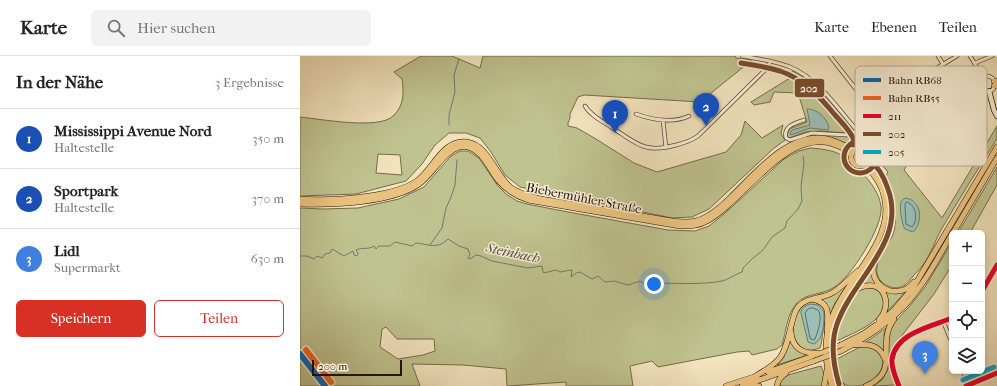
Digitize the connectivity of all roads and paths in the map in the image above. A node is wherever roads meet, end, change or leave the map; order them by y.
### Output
1 (742, 56) edge
2 (830, 56) edge
3 (938, 56) edge
4 (957, 56) edge
5 (970, 56) edge
6 (992, 56) edge
7 (771, 61) junction
8 (975, 63) junction
9 (943, 64) junction
10 (940, 66) edge
11 (977, 66) edge
12 (987, 76) edge
13 (995, 83) edge
14 (855, 89) edge
15 (988, 91) joint
16 (585, 106) dead end
17 (636, 114) dead end
18 (689, 116) dead end
19 (997, 116) edge
20 (663, 120) junction
21 (804, 120) dead end
22 (855, 129) edge
23 (855, 132) edge
24 (997, 147) edge
25 (666, 148) junction
26 (855, 148) edge
27 (855, 151) edge
28 (851, 155) junction
29 (997, 158) edge
30 (855, 164) edge
31 (987, 164) edge
32 (865, 166) edge
33 (872, 166) edge
34 (986, 166) edge
35 (300, 200) edge
36 (300, 204) edge
37 (954, 230) edge
38 (949, 239) edge
39 (880, 248) junction
40 (997, 265) edge
41 (858, 271) junction
42 (922, 275) junction
43 (985, 286) edge
44 (846, 298) junction
45 (811, 299) junction
46 (902, 309) junction
47 (949, 319) edge
48 (943, 321) junction
49 (791, 325) junction
50 (870, 329) junction
51 (827, 330) junction
52 (950, 338) edge
53 (851, 346) junction
54 (841, 348) junction
55 (813, 357) junction
56 (887, 364) junction
57 (793, 368) junction
58 (827, 370) junction
59 (997, 373) edge
60 (964, 374) edge
61 (833, 376) junction
62 (754, 377) junction
63 (979, 381) junction
64 (967, 385) edge
65 (726, 386) edge
66 (743, 386) edge
67 (759, 386) edge
68 (778, 386) edge
69 (824, 386) edge
70 (832, 386) edge
71 (836, 386) edge
72 (842, 386) edge
73 (866, 386) edge
74 (899, 386) edge
75 (980, 386) edge

1 - 7 street
2 - 14 street
3 - 9 street
4 - 9 street
5 - 8 street
6 - 8 street
7 - 22 street
7 - 25 street
8 - 11 street
9 - 10 street
12 - 13 street
13 - 15 street
15 - 19 main road
16 - 25 street
17 - 20 street
18 - 20 street
20 - 25 street
21 - 23 street
24 - 31 main road
26 - 35 main road
27 - 28 main road
28 - 30 main road
28 - 36 main road, Biebermühler Straße
29 - 37 main road
32 - 41 main road
33 - 39 main road
34 - 42 main road
38 - 46 main road
39 - 42 main road
39 - 44 main road
40 - 43 street
41 - 45 main road
41 - 51 main road
42 - 50 main road
44 - 50 main road
44 - 61 main road
45 - 49 main road
45 - 51 main road
46 - 53 main road
46 - 56 main road
47 - 48 street
48 - 52 street
48 - 74 street
49 - 55 main road
49 - 62 main road
50 - 54 main road
51 - 58 main road
53 - 54 main road
53 - 56 main road
54 - 55 main road, bridge
54 - 55 main road, bridge
55 - 57 main road
55 - 62 main road
56 - 73 main road
57 - 66 main road
57 - 68 main road
58 - 69 main road
58 - 70 main road
59 - 63 street
60 - 64 street
61 - 71 main road
61 - 72 main road
62 - 65 main road
63 - 64 street
63 - 75 street
66 - 67 main road

